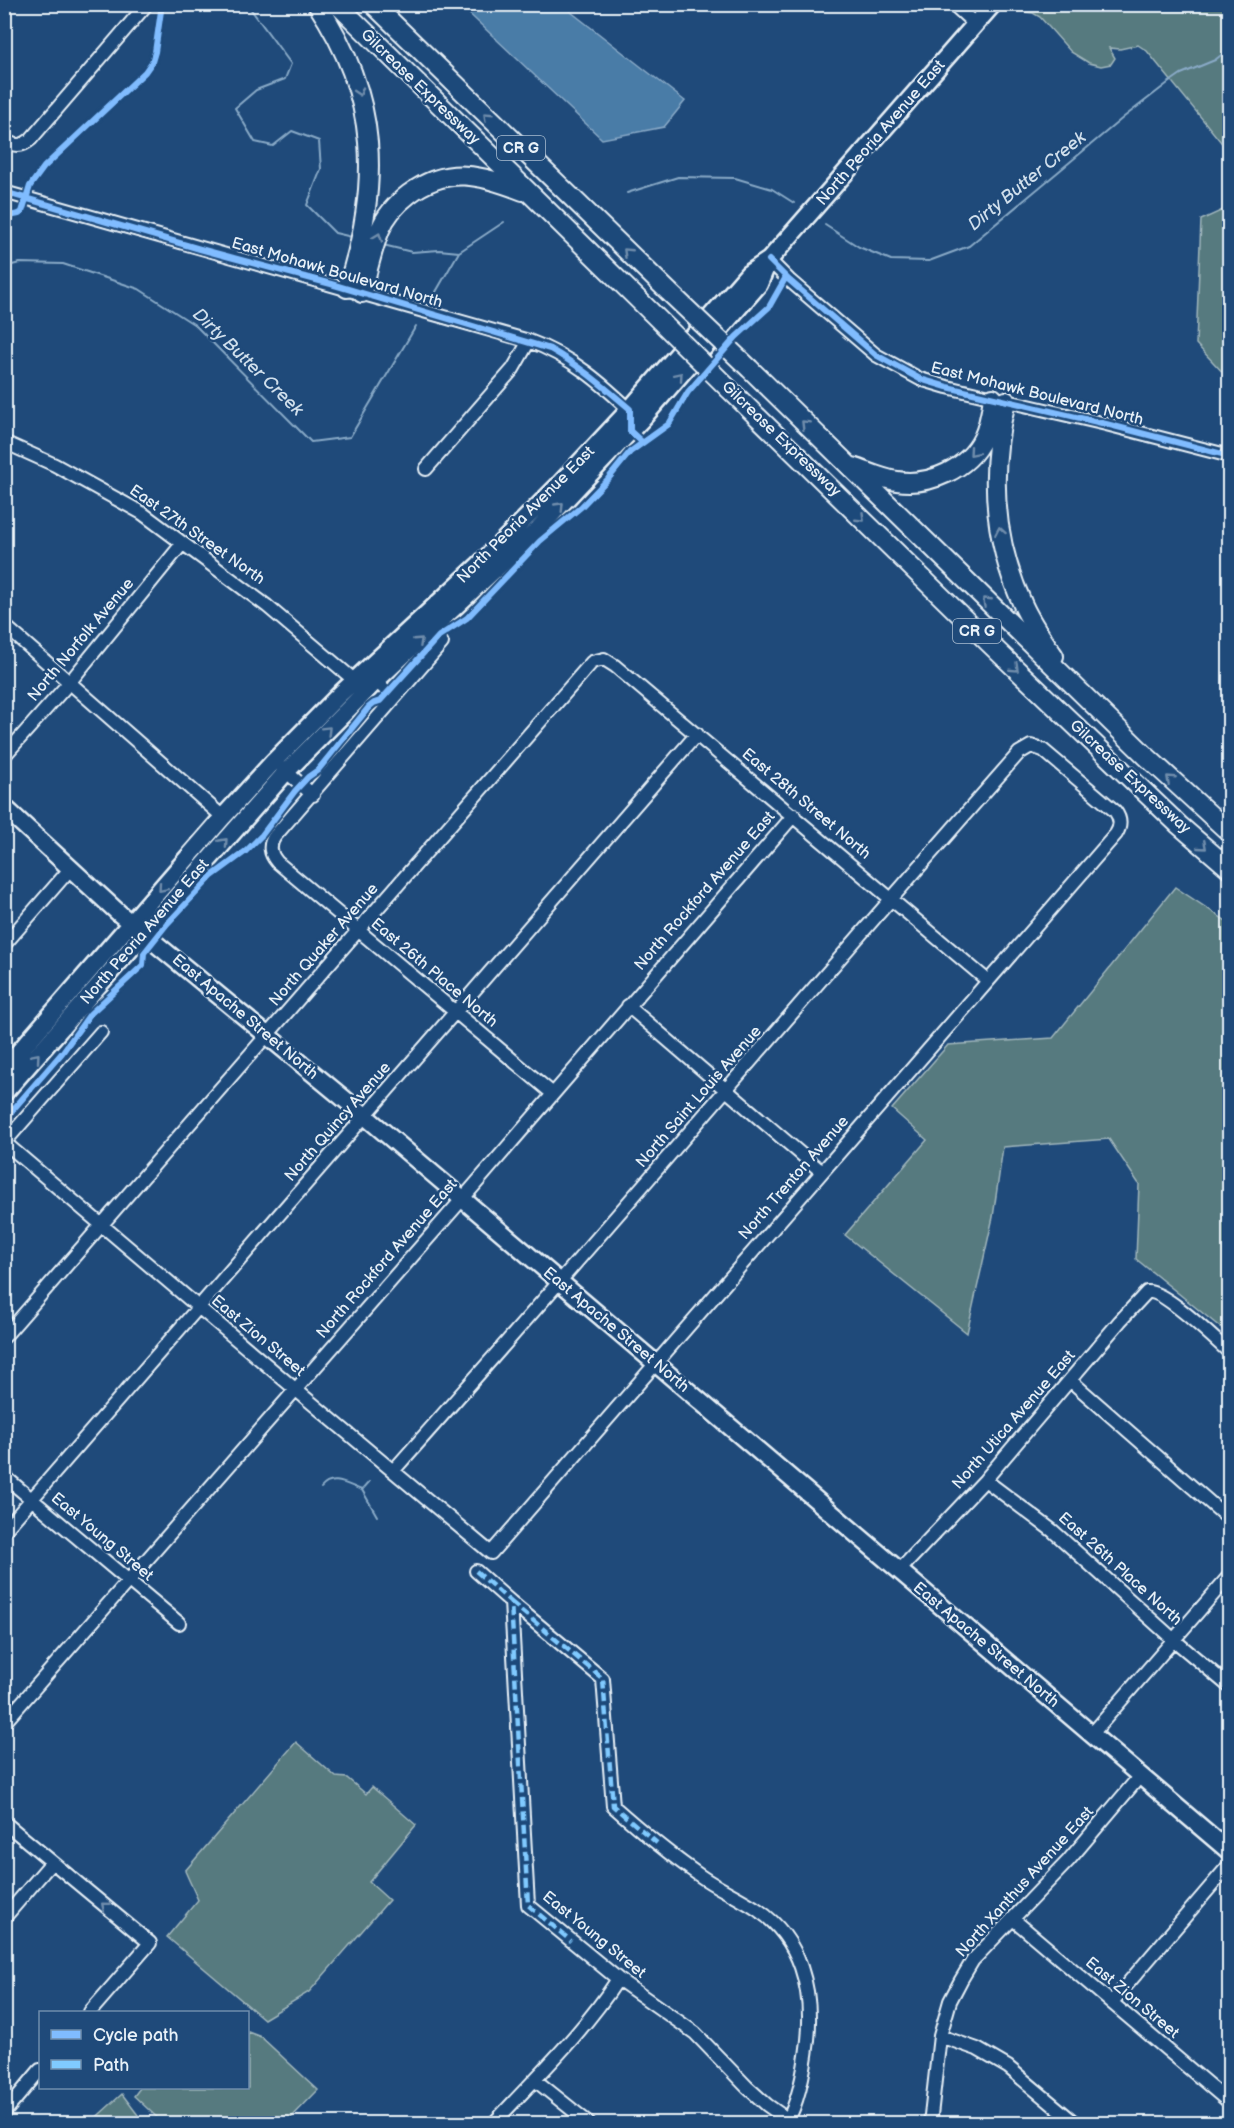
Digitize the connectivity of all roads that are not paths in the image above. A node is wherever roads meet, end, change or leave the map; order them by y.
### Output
1 (147, 4) edge
2 (317, 4) edge
3 (337, 4) edge
4 (373, 4) edge
5 (952, 4) edge
6 (993, 4) edge
7 (976, 25) junction
8 (4, 139) edge
9 (4, 192) edge
10 (530, 194) junction
11 (769, 260) junction
12 (354, 291) junction
13 (529, 341) junction
14 (1000, 400) junction
15 (635, 415) junction
16 (4, 442) edge
17 (1230, 456) edge
18 (847, 465) junction
19 (426, 469) dead end
20 (182, 544) junction
21 (4, 625) edge
22 (442, 643) dead end
23 (600, 660) joint
24 (354, 680) junction
25 (376, 681) junction
26 (69, 683) junction
27 (1073, 686) junction
28 (394, 698) junction
29 (697, 734) junction
30 (1031, 746) joint
31 (4, 756) edge
32 (280, 766) junction
33 (312, 795) junction
34 (4, 807) edge
35 (794, 815) junction
36 (223, 817) junction
37 (1230, 832) edge
38 (71, 868) junction
39 (1230, 869) edge
40 (892, 897) junction
41 (138, 928) junction
42 (358, 931) junction
43 (4, 945) edge
44 (988, 981) junction
45 (628, 1006) junction
46 (454, 1013) junction
47 (101, 1032) dead end
48 (266, 1036) junction
49 (4, 1069) edge
50 (726, 1091) junction
51 (4, 1093) edge
52 (553, 1094) junction
53 (365, 1116) junction
54 (5, 1143) edge
55 (822, 1172) junction
56 (462, 1199) junction
57 (102, 1225) junction
58 (560, 1283) junction
59 (198, 1307) junction
60 (4, 1337) edge
61 (1230, 1353) edge
62 (657, 1364) junction
63 (1071, 1381) junction
64 (295, 1389) junction
65 (393, 1471) junction
66 (4, 1476) edge
67 (985, 1480) junction
68 (32, 1499) junction
69 (1230, 1520) edge
70 (4, 1531) edge
71 (491, 1553) joint
72 (476, 1571) dead end
73 (898, 1571) junction
74 (1230, 1575) edge
75 (129, 1581) junction
76 (511, 1602) junction
77 (179, 1623) dead end
78 (1174, 1640) junction
79 (1230, 1687) edge
80 (4, 1723) edge
81 (1091, 1735) junction
82 (1140, 1776) junction
83 (4, 1822) edge
84 (1230, 1852) edge
85 (52, 1862) junction
86 (1230, 1864) edge
87 (4, 1918) edge
88 (1013, 1919) junction
89 (618, 1979) junction
90 (1112, 2002) junction
91 (92, 2011) edge
92 (940, 2036) junction
93 (39, 2071) edge
94 (535, 2080) junction
95 (1230, 2103) edge
96 (4, 2113) edge
97 (790, 2122) edge
98 (493, 2124) edge
99 (591, 2124) edge
100 (930, 2124) edge
101 (1076, 2124) edge

1 - 8 street
2 -> 12 highway
3 - 10 highway, Gilcrease Expressway / CR G
18 -> 4 highway, Gilcrease Expressway / CR G, bridge
5 - 7 street
6 - 7 main road, North Peoria Avenue East
7 - 11 main road, North Peoria Avenue East
9 - 12 street, East Mohawk Boulevard North
12 -> 10 highway
10 -> 39 highway, Gilcrease Expressway / CR G, bridge
11 - 14 street, East Mohawk Boulevard North
11 - 15 main road, North Peoria Avenue East
12 - 13 street, East Mohawk Boulevard North
13 - 15 street, East Mohawk Boulevard North
13 - 19 street
14 - 17 street, East Mohawk Boulevard North
14 -> 18 highway
27 -> 14 highway
15 - 24 main road, North Peoria Avenue East
25 -> 15 main road, North Peoria Avenue East
16 - 20 street, East 27th Street North
27 -> 18 highway, Gilcrease Expressway / CR G
20 - 24 street, East 27th Street North
20 - 26 street, North Norfolk Avenue
21 - 26 street
22 - 28 street
23 - 29 street, East 28th Street North
23 - 42 street, North Quaker Avenue
24 - 32 main road, North Peoria Avenue East
25 - 28 street
32 -> 25 main road, North Peoria Avenue East
26 - 31 street, North Norfolk Avenue
26 - 36 street
37 -> 27 highway, Gilcrease Expressway / CR G
28 - 33 street
29 - 35 street, East 28th Street North
29 - 46 street, North Quincy Avenue
30 - 40 street, North Saint Louis Avenue
30 - 44 street, North Trenton Avenue
32 - 33 street
32 - 36 main road, North Peoria Avenue East
41 -> 32 main road, North Peoria Avenue East
33 - 42 street, East 26th Place North
34 - 38 main road, East Apache Street North
35 - 40 street, East 28th Street North
35 - 45 street, North Rockford Avenue East
36 -> 41 main road, North Peoria Avenue East
38 - 41 main road, East Apache Street North
38 - 43 street
40 - 44 street, East 28th Street North
40 - 50 street, North Saint Louis Avenue
41 - 48 main road, East Apache Street North
41 - 49 main road, North Peoria Avenue East
51 -> 41 main road, North Peoria Avenue East
42 - 46 street, East 26th Place North
42 - 48 street, North Quaker Avenue
44 - 55 street, North Trenton Avenue
45 - 50 street
45 - 52 street, North Rockford Avenue East
46 - 52 street, East 26th Place North
46 - 53 street, North Quincy Avenue
47 - 54 street
48 - 53 main road, East Apache Street North
48 - 57 street, North Quaker Avenue
50 - 55 street
50 - 58 street, North Saint Louis Avenue
52 - 56 street, North Rockford Avenue East
53 - 56 main road, East Apache Street North
53 - 59 street, North Quincy Avenue
54 - 57 street, East Zion Street
55 - 62 street, North Trenton Avenue
56 - 58 main road, East Apache Street North
56 - 64 street, North Rockford Avenue East
57 - 59 street, East Zion Street
57 - 60 street, North Quaker Avenue
58 - 62 main road, East Apache Street North
58 - 65 street, North Saint Louis Avenue
59 - 64 street, East Zion Street
59 - 68 street, North Quincy Avenue
61 - 63 street, North Utica Avenue East
62 - 71 street, North Trenton Avenue
62 - 73 main road, East Apache Street North
63 - 67 street, North Utica Avenue East
63 - 69 street
64 - 65 street, East Zion Street
64 - 75 street, North Rockford Avenue East
65 - 71 street, East Zion Street
66 - 68 street, East Young Street
67 - 73 street, North Utica Avenue East
67 - 78 street, East 26th Place North
68 - 70 street, North Quincy Avenue
68 - 75 street, East Young Street
72 - 76 street
73 - 81 main road, East Apache Street North
74 - 78 street
75 - 77 street, East Young Street
75 - 80 street, North Rockford Avenue East
76 - 89 street, East Young Street
76 - 97 street
78 - 79 street, East 26th Place North
78 - 81 street
81 - 82 main road, East Apache Street North
82 - 84 main road, East Apache Street North
82 - 88 street, North Xanthus Avenue East
83 - 85 street
85 - 87 street
91 -> 85 street
86 - 90 street
88 - 90 street, East Zion Street
88 - 92 street, North Xanthus Avenue East
89 - 94 street
89 - 97 street, East Young Street
90 - 95 street, East Zion Street
92 - 100 street, North Xanthus Avenue East
92 - 101 street
93 - 96 street
94 - 98 street
94 - 99 street

